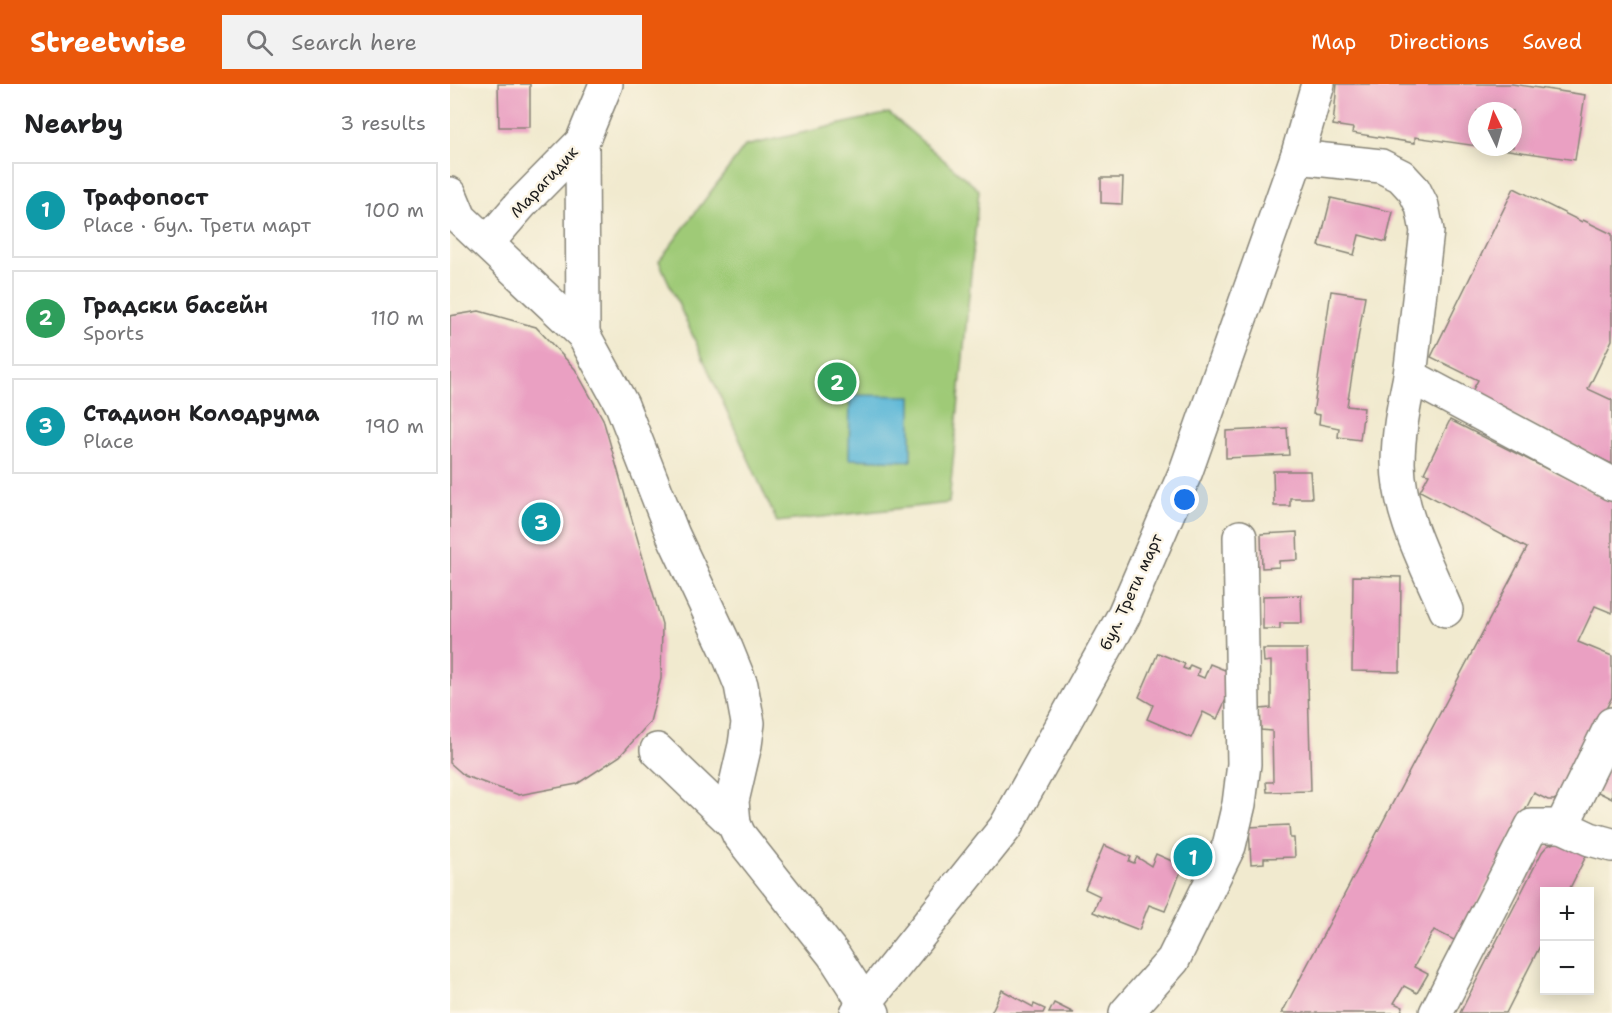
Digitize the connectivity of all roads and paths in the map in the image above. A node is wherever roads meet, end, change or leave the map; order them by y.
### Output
1 (606, 84) edge
2 (1318, 84) edge
3 (582, 142) junction
4 (1297, 158) junction
5 (450, 194) edge
6 (488, 242) junction
7 (583, 334) junction
8 (1410, 376) junction
9 (1612, 484) edge
10 (1240, 537) dead end
11 (1446, 610) dead end
12 (1612, 724) edge
13 (657, 750) dead end
14 (734, 824) junction
15 (1562, 826) junction
16 (1612, 845) edge
17 (865, 1009) edge
18 (1126, 1013) edge
19 (1436, 1013) edge

1 - 3 street, Марагидик
2 - 4 street, бул. Трети март
3 - 6 street, Марагидик
3 - 7 street
4 - 8 street
4 - 17 street, бул. Трети март
5 - 6 street
6 - 7 street
7 - 14 street
8 - 9 street
8 - 11 street
10 - 18 street
12 - 15 street
13 - 14 street
14 - 17 street
15 - 16 street
15 - 19 street

